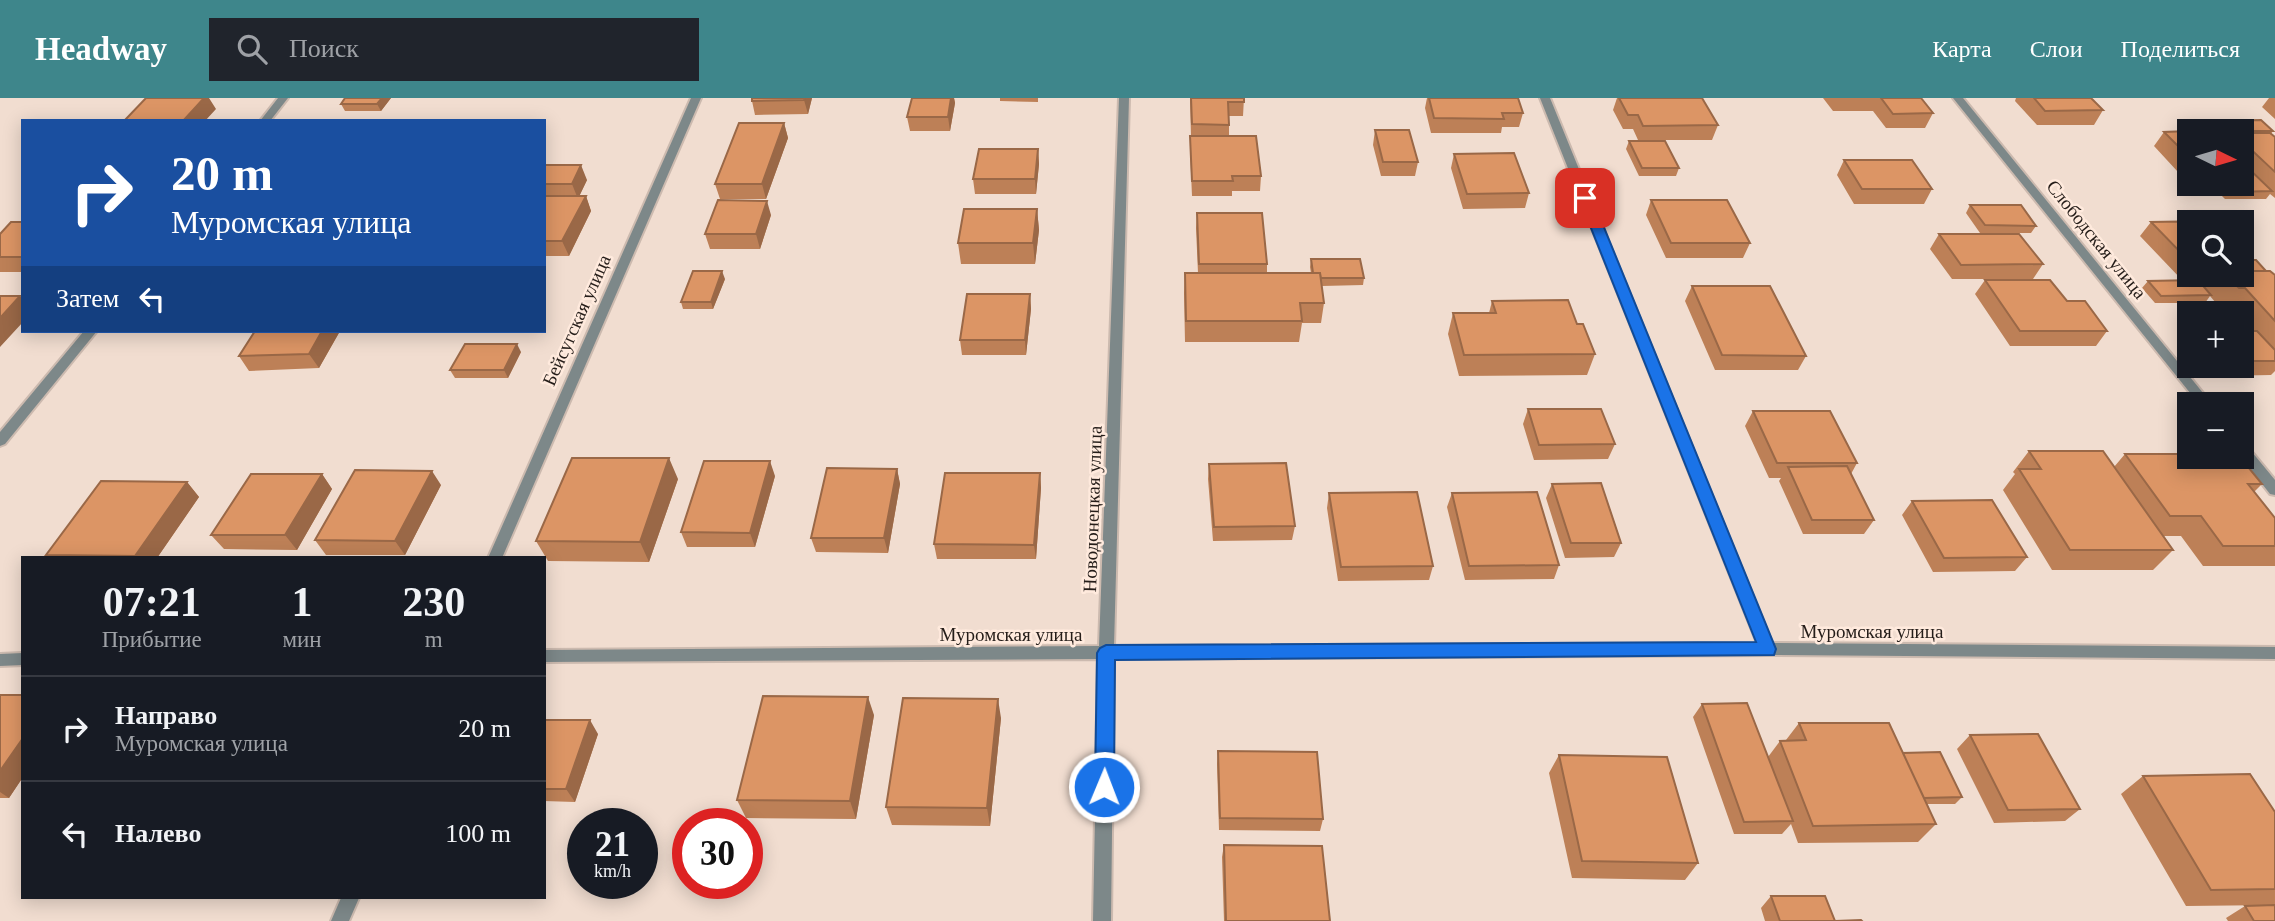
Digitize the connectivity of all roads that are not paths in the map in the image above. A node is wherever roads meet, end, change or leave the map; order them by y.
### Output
1 (283, 98) edge
2 (696, 98) edge
3 (1124, 98) edge
4 (1545, 98) edge
5 (1958, 98) edge
6 (267, 119) edge
7 (89, 333) edge
8 (2196, 392) edge
9 (0, 441) edge
10 (2254, 464) edge
11 (2275, 490) edge
12 (496, 556) edge
13 (1767, 649) junction
14 (1106, 653) junction
15 (2275, 653) edge
16 (546, 656) edge
17 (21, 659) edge
18 (0, 660) edge
19 (350, 899) edge
20 (340, 921) edge
21 (1102, 921) edge

1 - 6 street
2 - 12 street, Бейсугская улица
3 - 14 street, Новодонецкая улица
4 - 13 street
5 - 8 street, Слободская улица
7 - 9 street
10 - 11 street
13 - 14 street, Муромская улица
13 - 15 street, Муромская улица
14 - 16 street, Муромская улица
14 - 21 street, Новодонецкая улица
17 - 18 street
19 - 20 street

